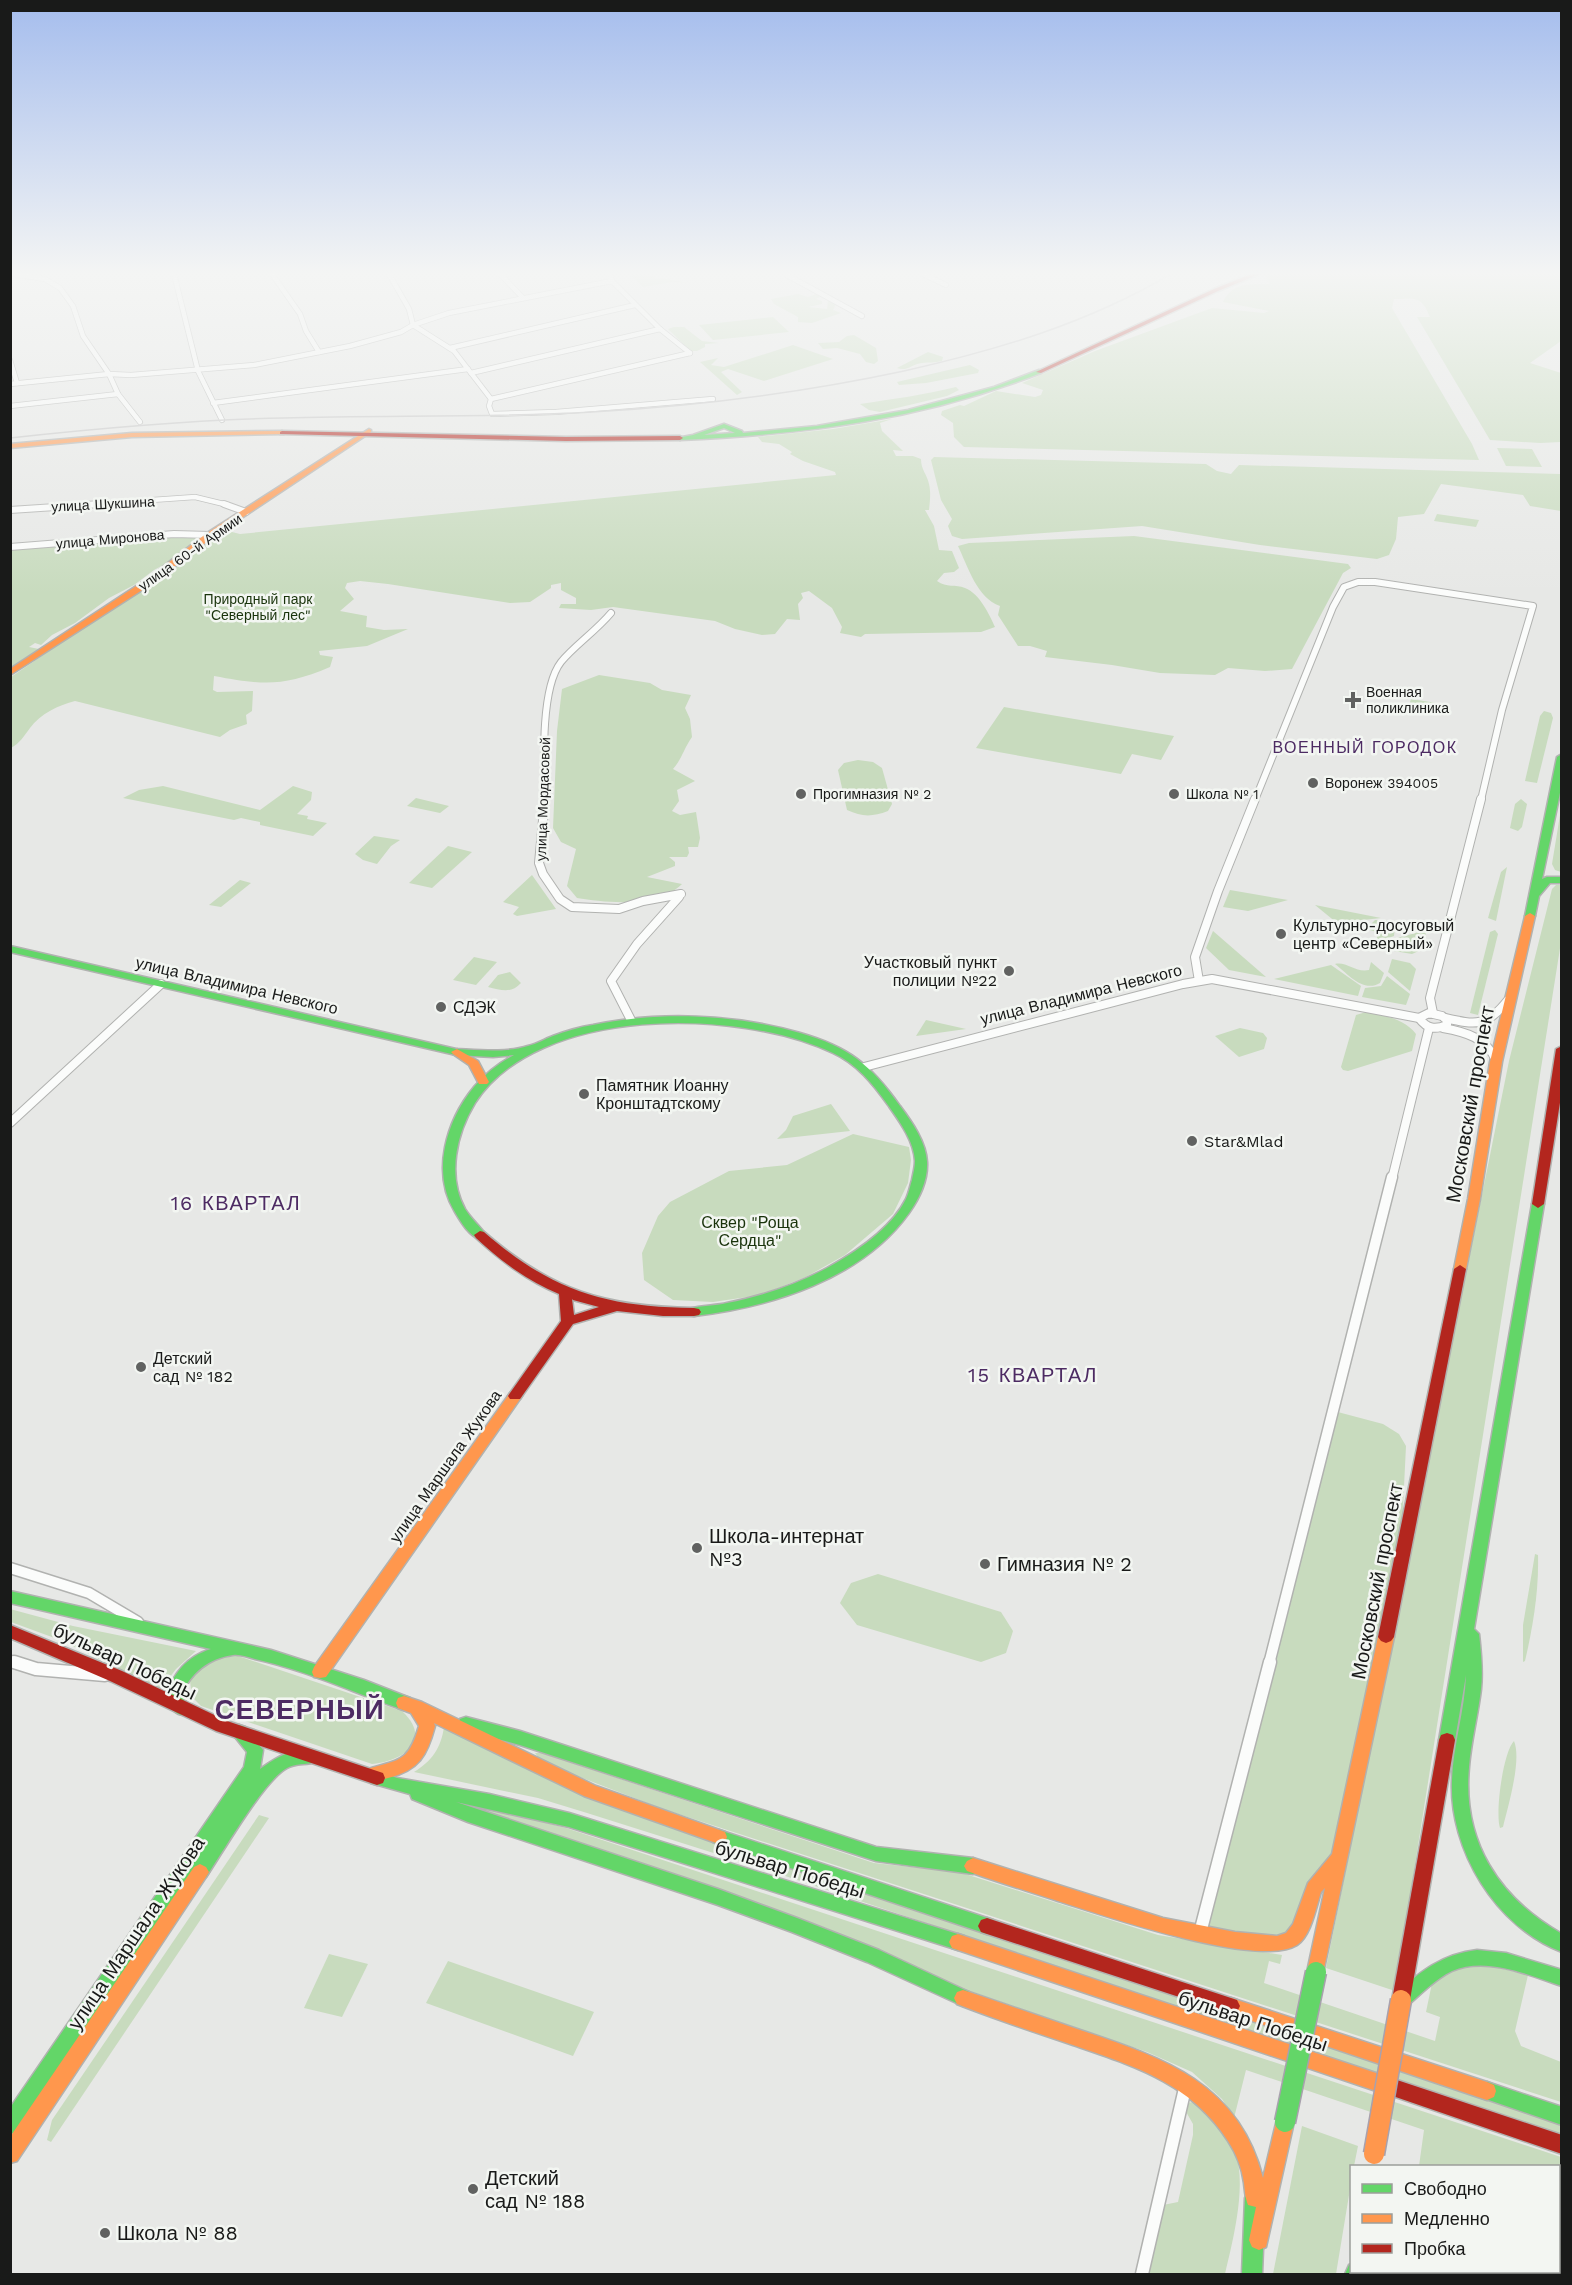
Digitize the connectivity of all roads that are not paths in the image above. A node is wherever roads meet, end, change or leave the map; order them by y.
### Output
1 (46, 381) edge
2 (112, 381) edge
3 (203, 381) edge
4 (393, 381) edge
5 (477, 381) edge
6 (570, 381) edge
7 (999, 381) edge
8 (1017, 381) edge
9 (14, 384) edge
10 (118, 394) junction
11 (491, 399) junction
12 (713, 399) dead end
13 (213, 403) junction
14 (10, 406) edge
15 (222, 420) dead end
16 (140, 422) dead end
17 (366, 433) junction
18 (737, 434) junction
19 (10, 445) edge
20 (10, 510) edge
21 (246, 512) junction
22 (210, 535) junction
23 (10, 547) edge
24 (611, 613) dead end
25 (10, 673) edge
26 (1562, 758) edge
27 (1542, 861) junction
28 (1562, 878) edge
29 (1535, 894) junction
30 (660, 898) junction
31 (668, 906) junction
32 (10, 949) edge
33 (1199, 981) junction
34 (161, 984) junction
35 (1509, 999) junction
36 (1433, 1013) junction
37 (1419, 1018) junction
38 (1445, 1018) junction
39 (631, 1020) junction
40 (1429, 1028) junction
41 (1443, 1028) junction
42 (532, 1049) junction
43 (1562, 1049) edge
44 (456, 1052) junction
45 (1496, 1062) junction
46 (864, 1067) junction
47 (483, 1082) junction
48 (10, 1123) edge
49 (565, 1293) junction
50 (616, 1307) junction
51 (568, 1321) junction
52 (10, 1568) edge
53 (10, 1597) edge
54 (1469, 1611) junction
55 (149, 1628) junction
56 (10, 1631) edge
57 (236, 1647) junction
58 (10, 1661) edge
59 (320, 1672) junction
60 (116, 1676) junction
61 (416, 1707) junction
62 (182, 1709) junction
63 (446, 1719) junction
64 (239, 1732) junction
65 (311, 1756) junction
66 (369, 1776) junction
67 (397, 1785) junction
68 (1342, 1855) junction
69 (1200, 1933) junction
70 (1562, 1944) edge
71 (1562, 1978) edge
72 (1401, 2000) junction
73 (1186, 2083) junction
74 (1562, 2116) edge
75 (10, 2125) edge
76 (1562, 2145) edge
77 (10, 2154) edge
78 (1375, 2162) edge
79 (1142, 2274) edge
80 (1252, 2274) edge

1 - 9 street
2 - 10 street
3 - 13 street
4 - 13 street
5 - 11 street
6 - 11 street
7 - 18 main road
8 - 18 main road
10 - 14 street
10 - 16 street
11 - 12 street
13 - 15 street
17 - 18 main road
17 - 18 main road
17 - 19 main road
17 - 21 main road, улица 60-й Армии
20 - 21 street, улица Шукшина
21 - 22 main road, улица 60-й Армии
22 - 23 street, улица Миронова
22 - 25 main road, улица 60-й Армии
24 - 30 street, улица Мордасовой
26 - 27 main road, Московский проспект
27 - 28 main road
27 - 29 main road, Московский проспект
28 - 29 main road
29 - 35 main road, Московский проспект
30 - 31 street
30 - 31 street, улица Мордасовой
31 - 39 street
32 - 34 main road, улица Владимира Невского
33 - 36 street, улица Владимира Невского
33 - 37 street
33 - 46 street, улица Владимира Невского
34 - 44 main road, улица Владимира Невского
34 - 48 street
35 - 38 street
35 - 45 main road, Московский проспект
36 - 37 street
36 - 38 street
37 - 40 street
38 - 41 street
39 - 42 main road, улица Владимира Невского
39 - 46 main road, улица Владимира Невского
40 - 41 street
40 - 69 street
41 - 45 street
42 - 44 main road, улица Владимира Невского
42 - 47 main road, улица Владимира Невского
43 - 54 main road
44 - 47 main road, улица Владимира Невского
45 - 68 main road, Московский проспект
46 - 50 main road, улица Владимира Невского
47 - 49 main road, улица Владимира Невского
49 - 50 main road, улица Владимира Невского
49 - 51 main road
50 - 51 main road
51 - 59 main road, улица Маршала Жукова
52 - 55 street
53 - 55 main road, бульвар Победы
54 - 70 main road
54 - 72 main road
55 - 57 main road, бульвар Победы
56 - 60 main road, бульвар Победы
57 - 59 main road, бульвар Победы
57 - 62 main road
58 - 60 street
59 - 61 main road, бульвар Победы
60 - 62 main road, бульвар Победы
61 - 63 main road, бульвар Победы
61 - 66 main road
62 - 64 main road, бульвар Победы
63 - 69 main road
63 - 74 main road, бульвар Победы
64 - 65 main road, бульвар Победы
64 - 75 main road, улица Маршала Жукова
65 - 66 main road, бульвар Победы
65 - 77 main road, улица Маршала Жукова
66 - 67 main road, бульвар Победы
67 - 73 main road
67 - 76 main road, бульвар Победы
68 - 69 main road
68 - 80 main road, Московский проспект, bridge
71 - 72 main road
72 - 78 main road, bridge
73 - 79 street
73 - 80 main road

